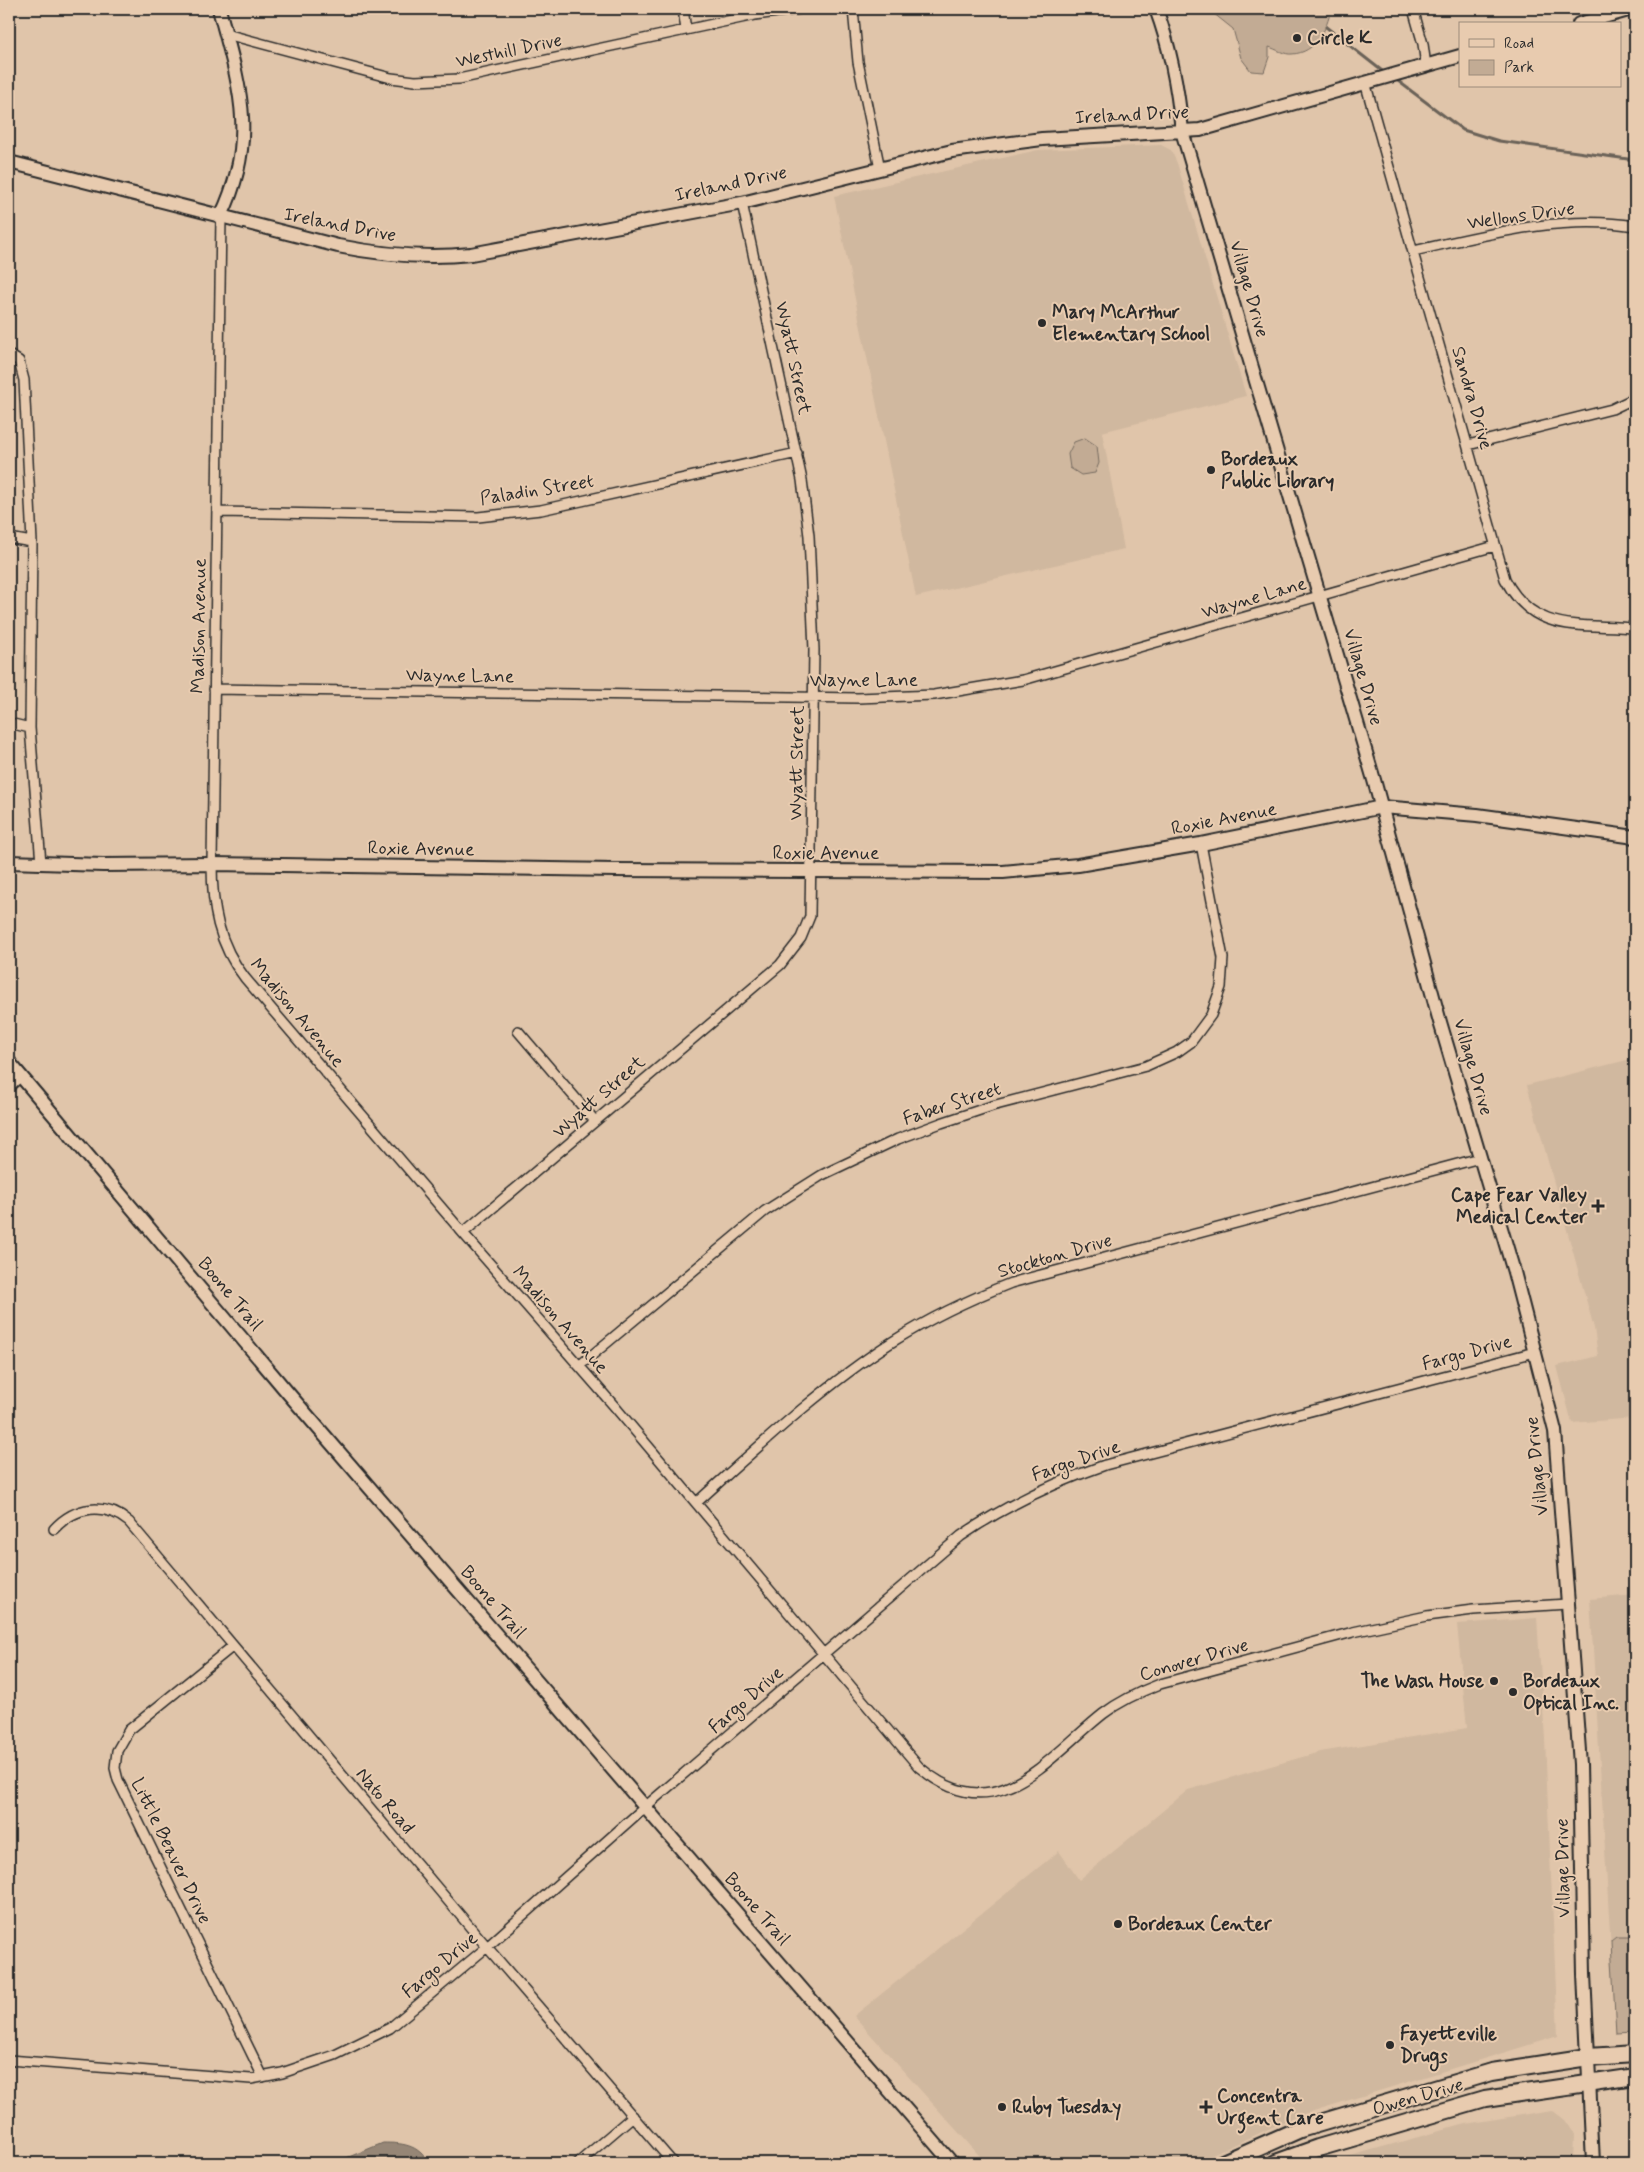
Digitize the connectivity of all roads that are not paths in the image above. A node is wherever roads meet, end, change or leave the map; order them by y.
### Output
1 (219, 9) edge
2 (683, 9) edge
3 (800, 9) edge
4 (853, 9) edge
5 (1156, 9) edge
6 (1413, 9) edge
7 (1632, 9) edge
8 (1610, 12) edge
9 (1584, 22) edge
10 (686, 30) junction
11 (226, 34) junction
12 (1459, 56) edge
13 (1426, 66) junction
14 (1365, 82) junction
15 (1182, 131) junction
16 (9, 162) edge
17 (880, 169) junction
18 (742, 203) junction
19 (221, 216) junction
20 (1635, 226) edge
21 (1413, 251) junction
22 (9, 355) edge
23 (1635, 398) edge
24 (1468, 445) junction
25 (797, 453) junction
26 (218, 512) junction
27 (9, 538) edge
28 (32, 542) junction
29 (1495, 546) junction
30 (1320, 596) junction
31 (1635, 628) edge
32 (214, 689) junction
33 (814, 696) junction
34 (9, 723) edge
35 (30, 728) junction
36 (1382, 807) junction
37 (1635, 837) edge
38 (1201, 844) junction
39 (9, 862) edge
40 (41, 863) junction
41 (212, 864) junction
42 (812, 872) junction
43 (518, 1031) dead end
44 (9, 1062) edge
45 (21, 1076) junction
46 (9, 1086) edge
47 (595, 1122) junction
48 (1480, 1158) junction
49 (463, 1233) junction
50 (1535, 1352) junction
51 (580, 1366) junction
52 (696, 1502) junction
53 (54, 1529) dead end
54 (1567, 1604) junction
55 (233, 1646) junction
56 (824, 1654) junction
57 (645, 1808) junction
58 (487, 1947) junction
59 (1635, 2054) edge
60 (1588, 2057) junction
61 (9, 2060) edge
62 (263, 2077) junction
63 (1635, 2077) edge
64 (1590, 2083) junction
65 (633, 2116) junction
66 (578, 2163) edge
67 (673, 2163) edge
68 (952, 2163) edge
69 (1223, 2163) edge
70 (1276, 2163) edge
71 (1593, 2163) edge

1 - 11 main road
2 - 10 street
3 - 10 street, Westhill Drive
4 - 17 street
5 - 15 main road, Village Drive
6 - 13 street
7 - 8 main road
8 - 9 main road
10 - 11 street, Westhill Drive
11 - 19 main road
12 - 13 main road, Ireland Drive
13 - 14 main road, Ireland Drive
14 - 15 main road, Ireland Drive
14 - 21 street, Sandra Drive
15 - 17 main road, Ireland Drive
15 - 30 main road, Village Drive
16 - 19 main road, Ireland Drive
17 - 18 main road, Ireland Drive
18 - 19 main road, Ireland Drive
18 - 25 street, Wyatt Street
19 - 26 street, Madison Avenue
20 - 21 street, Wellons Drive
21 - 24 street, Sandra Drive
22 - 28 street
23 - 24 street
24 - 29 street, Sandra Drive
25 - 26 street, Paladin Street
25 - 33 street, Wyatt Street
26 - 32 street, Madison Avenue
27 - 28 street
28 - 35 street
29 - 30 street, Wayne Lane
29 - 31 street, Sandra Drive
30 - 33 street, Wayne Lane
30 - 36 main road, Village Drive
32 - 33 street, Wayne Lane
32 - 41 street, Madison Avenue
33 - 42 street, Wyatt Street
34 - 35 street
35 - 40 street
36 - 37 main road, Roxie Avenue
36 - 38 main road, Roxie Avenue
36 - 48 main road, Village Drive
38 - 42 main road, Roxie Avenue
38 - 51 street, Faber Street
39 - 40 main road, Roxie Avenue
40 - 41 main road, Roxie Avenue
41 - 42 main road, Roxie Avenue
41 - 49 street, Madison Avenue
42 - 47 street, Wyatt Street
43 - 47 street
44 - 45 main road, Boone Trail
45 - 46 street
45 - 57 main road, Boone Trail
47 - 49 street, Wyatt Street
48 - 50 main road, Village Drive
48 - 52 street, Stockton Drive
49 - 51 street, Madison Avenue
50 - 54 main road, Village Drive
50 - 56 street, Fargo Drive
51 - 52 street, Madison Avenue
52 - 56 street, Madison Avenue
53 - 55 street, Nato Road
54 - 56 street, Conover Drive
54 - 60 main road, Village Drive
55 - 58 street, Nato Road
55 - 62 street, Little Beaver Drive
56 - 57 street, Fargo Drive
57 - 58 street, Fargo Drive
57 - 68 main road, Boone Trail
58 - 62 street, Fargo Drive
58 - 65 street, Nato Road
59 - 60 highway, Owen Drive
60 - 64 main road, Village Drive
60 - 69 highway, Owen Drive
61 - 62 street, Fargo Drive
63 - 64 highway, Owen Drive
64 - 70 highway, Owen Drive
64 - 71 main road, Village Drive
65 - 66 street
65 - 67 street, Nato Road

